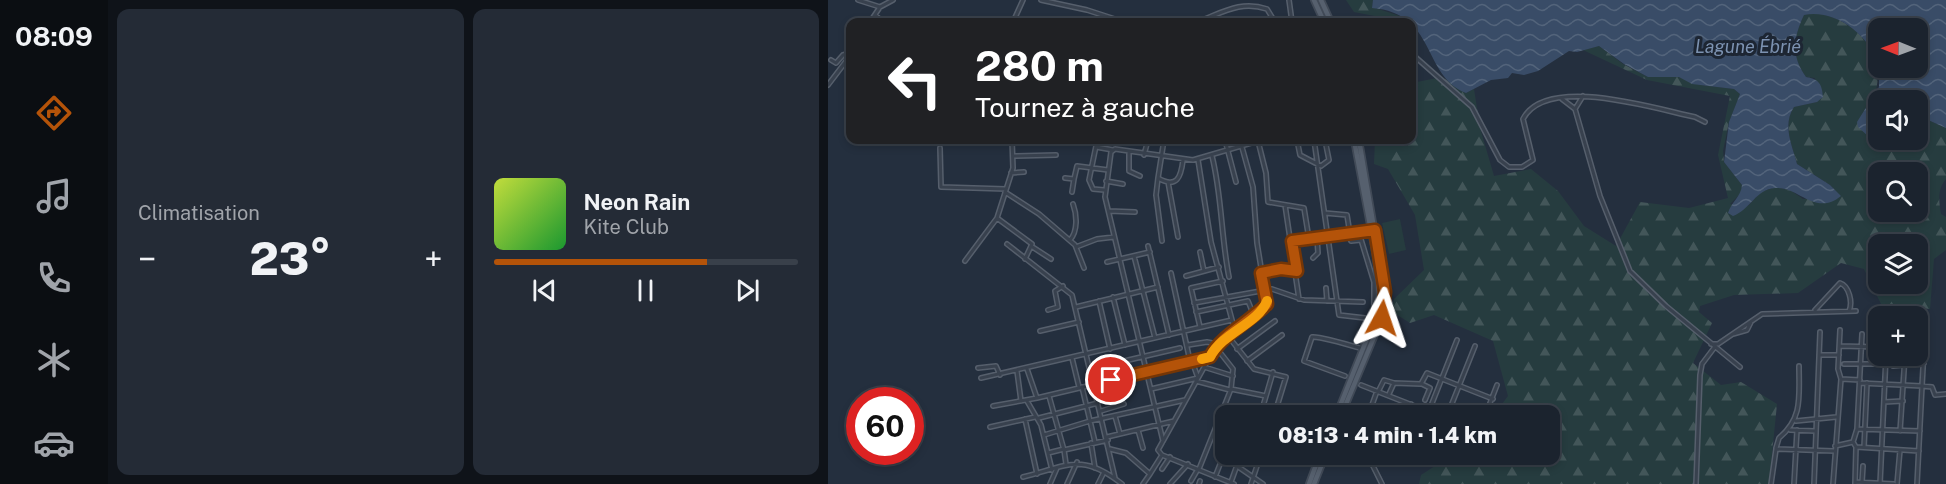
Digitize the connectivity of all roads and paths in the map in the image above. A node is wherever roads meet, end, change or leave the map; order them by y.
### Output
1 (858, 0) edge
2 (892, 0) edge
3 (1021, 0) edge
4 (1041, 0) edge
5 (1289, 0) edge
6 (1314, 0) edge
7 (1321, 0) edge
8 (880, 7) junction
9 (875, 15) junction
10 (873, 18) edge
11 (878, 18) edge
12 (1014, 18) edge
13 (1112, 18) edge
14 (1205, 18) edge
15 (1273, 18) edge
16 (1291, 18) edge
17 (1322, 18) edge
18 (1331, 18) edge
19 (846, 56) edge
20 (1416, 58) edge
21 (831, 60) dead end
22 (846, 60) edge
23 (828, 85) edge
24 (1583, 96) junction
25 (1560, 98) junction
26 (1575, 109) junction
27 (1705, 122) dead end
28 (1012, 144) edge
29 (1147, 144) edge
30 (1164, 144) edge
31 (1225, 144) edge
32 (1247, 144) edge
33 (1259, 144) edge
34 (1298, 144) edge
35 (1314, 144) edge
36 (1326, 144) edge
37 (1355, 144) edge
38 (1360, 144) edge
39 (1096, 146) joint
40 (1242, 146) junction
41 (940, 148) dead end
42 (1113, 150) junction
43 (1227, 151) junction
44 (1129, 152) junction
45 (1056, 155) dead end
46 (1144, 155) junction
47 (1013, 156) junction
48 (1212, 156) junction
49 (1162, 157) junction
50 (1183, 160) junction
51 (1198, 160) junction
52 (1317, 165) junction
53 (1091, 167) junction
54 (1108, 170) junction
55 (1023, 172) dead end
56 (1011, 173) junction
57 (1140, 176) dead end
58 (1065, 178) dead end
59 (1158, 178) junction
60 (1074, 179) junction
61 (1106, 181) junction
62 (1168, 182) junction
63 (1236, 182) dead end
64 (1123, 184) dead end
65 (1005, 190) junction
66 (1104, 190) junction
67 (1072, 192) dead end
68 (1073, 204) dead end
69 (1285, 205) junction
70 (1109, 211) junction
71 (1135, 212) dead end
72 (1324, 213) junction
73 (998, 218) junction
74 (1373, 230) junction
75 (1359, 233) junction
76 (1349, 234) junction
77 (1115, 237) junction
78 (1178, 237) dead end
79 (1328, 237) junction
80 (1317, 238) junction
81 (1309, 239) junction
82 (1070, 240) junction
83 (1361, 240) junction
84 (1292, 241) junction
85 (1162, 242) dead end
86 (1007, 244) dead end
87 (1031, 246) junction
88 (1148, 246) dead end
89 (1223, 246) junction
90 (1076, 247) junction
91 (1213, 247) junction
92 (1150, 252) junction
93 (1200, 252) dead end
94 (1134, 256) junction
95 (1313, 258) dead end
96 (1025, 259) junction
97 (1051, 259) dead end
98 (1121, 259) junction
99 (965, 261) dead end
100 (1107, 262) dead end
101 (1219, 267) junction
102 (1084, 268) dead end
103 (1204, 271) junction
104 (1297, 271) junction
105 (1171, 273) dead end
106 (1261, 273) junction
107 (1186, 276) dead end
108 (1229, 277) dead end
109 (1223, 281) junction
110 (1063, 286) junction
111 (1158, 287) junction
112 (1326, 288) dead end
113 (1265, 289) junction
114 (1143, 291) junction
115 (1128, 294) junction
116 (1227, 296) junction
117 (1113, 297) junction
118 (1299, 299) junction
119 (1099, 301) junction
120 (1327, 301) junction
121 (1337, 301) junction
122 (1363, 302) dead end
123 (1194, 303) junction
124 (1229, 306) junction
125 (1076, 307) junction
126 (1048, 310) dead end
127 (1815, 310) junction
128 (1849, 311) junction
129 (1856, 311) dead end
130 (1196, 312) junction
131 (1254, 316) junction
132 (1365, 318) dead end
133 (1373, 319) dead end
134 (1232, 320) junction
135 (1275, 321) dead end
136 (1079, 322) junction
137 (1200, 327) junction
138 (1840, 330) dead end
139 (1040, 331) dead end
140 (1185, 331) junction
141 (1235, 331) junction
142 (1820, 332) dead end
143 (1862, 334) dead end
144 (1169, 335) junction
145 (1282, 335) dead end
146 (1228, 336) junction
147 (1155, 338) junction
148 (1457, 340) dead end
149 (1139, 342) junction
150 (1125, 345) junction
151 (1188, 345) junction
152 (1216, 345) junction
153 (1475, 346) dead end
154 (1839, 346) junction
155 (1861, 346) junction
156 (1868, 346) edge
157 (1717, 347) junction
158 (1180, 348) dead end
159 (1110, 349) junction
160 (1238, 349) junction
161 (1363, 349) junction
162 (1086, 354) junction
163 (1819, 355) junction
164 (1839, 355) junction
165 (1142, 357) junction
166 (1210, 357) junction
167 (1072, 358) junction
168 (1191, 361) junction
169 (1246, 361) junction
170 (1844, 364) dead end
171 (1861, 365) junction
172 (1868, 365) edge
173 (1799, 366) dead end
174 (1885, 366) edge
175 (1905, 366) edge
176 (1924, 366) edge
177 (1204, 367) junction
178 (1740, 367) dead end
179 (978, 368) dead end
180 (1027, 368) junction
181 (1090, 369) junction
182 (1017, 371) junction
183 (1145, 372) junction
184 (1273, 372) junction
185 (1000, 375) junction
186 (1234, 376) junction
187 (1345, 376) dead end
188 (981, 378) dead end
189 (1441, 378) junction
190 (1841, 379) junction
191 (1197, 380) junction
192 (1860, 382) junction
193 (1394, 383) junction
194 (1866, 383) junction
195 (1094, 384) junction
196 (1421, 384) junction
197 (1884, 384) junction
198 (1903, 384) junction
199 (1459, 385) junction
200 (1497, 385) dead end
201 (1922, 386) junction
202 (1081, 387) junction
203 (1150, 389) junction
204 (1231, 389) junction
205 (1378, 391) junction
206 (1389, 394) junction
207 (1946, 394) edge
208 (1049, 396) junction
209 (1266, 396) junction
210 (1037, 398) junction
211 (1493, 399) junction
212 (1027, 400) junction
213 (1186, 400) junction
214 (1425, 400) dead end
215 (1021, 401) junction
216 (1902, 401) junction
217 (1884, 402) junction
218 (1099, 403) junction
219 (1124, 404) dead end
220 (1411, 404) joint
221 (1225, 405) edge
222 (1263, 405) edge
223 (1278, 405) edge
224 (1340, 405) edge
225 (1345, 405) edge
226 (1372, 405) edge
227 (1430, 405) edge
228 (1451, 405) edge
229 (1490, 405) edge
230 (993, 406) dead end
231 (1087, 406) junction
232 (1154, 407) junction
233 (1101, 411) junction
234 (1054, 414) junction
235 (1115, 416) junction
236 (1037, 417) junction
237 (1836, 417) junction
238 (1102, 418) junction
239 (1025, 419) junction
240 (1815, 419) junction
241 (1090, 421) junction
242 (1174, 421) junction
243 (1796, 421) junction
244 (1158, 425) junction
245 (990, 427) dead end
246 (1215, 428) edge
247 (1857, 429) junction
248 (1138, 430) junction
249 (1790, 430) junction
250 (1797, 430) junction
251 (1865, 430) junction
252 (1059, 431) junction
253 (1815, 431) junction
254 (1882, 431) junction
255 (1900, 431) junction
256 (1920, 432) junction
257 (1120, 434) junction
258 (1044, 435) junction
259 (1107, 439) junction
260 (1162, 441) junction
261 (1093, 442) junction
262 (1853, 442) junction
263 (1835, 446) junction
264 (1856, 447) junction
265 (1864, 447) junction
266 (1143, 448) dead end
267 (1064, 449) junction
268 (1110, 449) junction
269 (1776, 449) junction
270 (1796, 449) junction
271 (1882, 449) junction
272 (1815, 450) junction
273 (1900, 450) junction
274 (1834, 451) junction
275 (1919, 451) junction
276 (1048, 453) junction
277 (1162, 454) junction
278 (1170, 457) junction
279 (1077, 462) junction
280 (1066, 464) junction
281 (1188, 464) junction
282 (1220, 465) edge
283 (1257, 465) edge
284 (1318, 465) edge
285 (1319, 465) edge
286 (1373, 465) edge
287 (1237, 466) joint
288 (1863, 466) dead end
289 (1057, 468) junction
290 (1095, 468) junction
291 (1162, 469) dead end
292 (1198, 469) junction
293 (1052, 470) junction
294 (1104, 472) junction
295 (1037, 474) junction
296 (1150, 474) junction
297 (1023, 477) dead end
298 (1216, 477) junction
299 (1252, 478) junction
300 (1116, 479) junction
301 (1191, 481) dead end
302 (1172, 483) edge
303 (1855, 483) edge
304 (1862, 483) edge
305 (1050, 484) edge
306 (1068, 484) edge
307 (1098, 484) edge
308 (1114, 484) edge
309 (1122, 484) edge
310 (1143, 484) edge
311 (1214, 484) edge
312 (1232, 484) edge
313 (1251, 484) edge
314 (1263, 484) edge
315 (1309, 484) edge
316 (1314, 484) edge
317 (1382, 484) edge
318 (1696, 484) edge
319 (1771, 484) edge
320 (1794, 484) edge
321 (1814, 484) edge
322 (1833, 484) edge
323 (1880, 484) edge
324 (1896, 484) edge
325 (1917, 484) edge

1 - 8 street
2 - 8 street
3 - 12 street
4 - 13 street
5 - 16 street
6 - 17 main road
7 - 18 main road
8 - 9 street
9 - 10 street
9 - 11 street
14 - 15 street
19 - 21 street
20 - 25 street
22 - 23 street
24 - 25 street
24 - 26 street
24 - 27 street
25 - 26 street
26 - 157 street
28 - 47 street
29 - 46 street
30 - 49 street
31 - 43 street
32 - 40 street
33 - 69 street
34 - 52 street
35 - 52 street
36 - 52 street
37 - 74 main road
38 - 74 main road
39 - 42 street
39 - 53 street
40 - 43 street
40 - 106 street
41 - 65 street
42 - 44 street
42 - 54 street
43 - 48 street
43 - 63 street
44 - 46 street
44 - 57 street
45 - 47 street
46 - 49 street
47 - 56 street
48 - 51 street
48 - 89 street
49 - 50 street
49 - 59 street
50 - 51 street
50 - 62 street
51 - 91 street
52 - 72 street
53 - 54 street
53 - 60 street
53 - 66 street
54 - 61 street
55 - 56 street
56 - 65 street
58 - 60 street
59 - 62 street
59 - 85 street
60 - 67 street
61 - 64 street
61 - 66 street
62 - 78 street
65 - 73 street
65 - 82 street
66 - 70 street
68 - 82 street
69 - 81 street
69 - 84 street
70 - 71 street
70 - 77 street
72 - 76 street
72 - 79 street
73 - 87 street
73 - 99 street
74 - 75 street
74 - 161 main road
74 - 225 main road
75 - 76 street
75 - 83 street
76 - 79 street
76 - 83 street
77 - 90 street
77 - 98 street
79 - 80 street
79 - 121 street
80 - 81 street
80 - 95 street
81 - 84 street
82 - 90 street
83 - 133 street
84 - 104 street
86 - 96 street
87 - 96 street
87 - 97 street
88 - 92 street
89 - 91 street
89 - 108 street
90 - 102 street
91 - 101 street
92 - 94 street
92 - 111 street
93 - 103 street
94 - 98 street
94 - 114 street
96 - 110 street
98 - 100 street
98 - 115 street
101 - 103 street
101 - 109 street
103 - 107 street
104 - 106 street
104 - 118 street
105 - 140 street
106 - 113 street
109 - 116 street
109 - 123 street
110 - 125 street
110 - 126 street
111 - 114 street
111 - 144 street
112 - 120 street
113 - 116 street
113 - 118 street
113 - 131 street
114 - 115 street
114 - 147 street
115 - 117 street
115 - 149 street
116 - 123 street
116 - 124 street
117 - 119 street
117 - 150 street
118 - 120 street
119 - 125 street
119 - 159 street
120 - 121 street
121 - 122 street
121 - 132 street
123 - 130 street
124 - 130 street
124 - 131 street
124 - 134 street
125 - 136 street
127 - 128 street
127 - 128 street
127 - 157 street
128 - 129 street
130 - 137 street
131 - 141 street
134 - 137 street
134 - 141 street
135 - 160 street
136 - 139 street
136 - 162 street
137 - 140 street
138 - 154 street
140 - 144 street
140 - 151 street
141 - 146 street
142 - 163 street
143 - 155 street
144 - 147 street
145 - 169 street
146 - 152 street
146 - 160 street
147 - 149 street
148 - 189 street
149 - 150 street
149 - 165 street
150 - 159 street
151 - 152 street
151 - 168 street
152 - 166 street
152 - 186 street
153 - 199 street
154 - 155 street
154 - 164 street
155 - 156 street
155 - 171 street
157 - 178 street
157 - 318 street
158 - 165 street
159 - 162 street
160 - 169 street
161 - 187 street
161 - 224 main road
162 - 167 street
162 - 181 street
163 - 164 street
163 - 240 street
164 - 190 street
165 - 181 street
165 - 183 street
166 - 168 street
166 - 177 street
167 - 180 street
167 - 202 street
168 - 183 street
168 - 191 street
169 - 184 street
170 - 171 street
171 - 172 street
171 - 192 street
173 - 243 street
174 - 197 street
175 - 198 street
176 - 201 street
177 - 186 street
177 - 191 street
179 - 185 street
180 - 182 street
180 - 210 street
181 - 195 street
182 - 185 street
182 - 215 street
183 - 195 street
183 - 203 street
184 - 209 street
184 - 223 street
185 - 188 street
186 - 204 street
189 - 196 street
189 - 199 street
189 - 227 street
190 - 192 street
190 - 237 street
191 - 203 street
191 - 204 street
191 - 213 street
192 - 194 street
192 - 247 street
193 - 196 street
193 - 205 street
193 - 206 street
194 - 197 street
194 - 251 street
195 - 202 street
195 - 218 street
196 - 214 street
197 - 198 street
197 - 217 street
198 - 201 street
198 - 216 street
199 - 211 street
199 - 228 street
200 - 211 street
201 - 207 street
201 - 256 street
202 - 208 street
202 - 231 street
203 - 232 street
204 - 209 street
204 - 221 street
205 - 206 street
205 - 220 street
205 - 226 street
206 - 220 street
208 - 210 street
208 - 234 street
209 - 222 street
210 - 212 street
211 - 229 street
212 - 215 street
212 - 236 street
213 - 232 street
213 - 242 street
215 - 230 street
216 - 217 street
216 - 255 street
217 - 254 street
218 - 231 street
218 - 233 street
219 - 233 street
231 - 234 street
231 - 241 street
232 - 235 street
232 - 244 street
233 - 238 street
234 - 236 street
234 - 252 street
235 - 238 street
235 - 257 street
236 - 239 street
236 - 258 street
237 - 240 street
237 - 263 street
238 - 241 street
238 - 259 street
239 - 245 street
239 - 295 street
240 - 243 street
240 - 253 street
241 - 252 street
241 - 261 street
242 - 244 street
242 - 260 street
243 - 249 street
244 - 248 street
244 - 260 street
246 - 292 street
247 - 251 street
247 - 262 street
248 - 257 street
248 - 266 street
249 - 250 street
249 - 269 street
250 - 253 street
250 - 270 street
251 - 254 street
251 - 265 street
252 - 258 street
252 - 267 street
253 - 272 street
254 - 255 street
254 - 271 street
255 - 256 street
256 - 275 street
257 - 259 street
258 - 276 street
259 - 261 street
259 - 268 street
260 - 277 street
261 - 267 street
261 - 290 street
262 - 263 street
262 - 264 street
263 - 274 street
264 - 265 street
264 - 303 street
265 - 271 street
267 - 276 street
267 - 280 street
268 - 296 street
268 - 300 street
269 - 270 street
269 - 319 street
270 - 272 street
270 - 320 street
271 - 273 street
271 - 323 street
272 - 274 street
272 - 321 street
273 - 275 street
273 - 324 street
274 - 322 street
275 - 325 street
276 - 293 street
277 - 278 street
277 - 296 street
278 - 281 street
278 - 291 street
279 - 280 street
279 - 290 street
279 - 306 street
280 - 289 street
281 - 292 street
281 - 302 street
282 - 298 street
283 - 299 street
284 - 315 main road
285 - 316 main road
286 - 317 street
287 - 299 street
287 - 312 street
288 - 304 street
289 - 293 street
289 - 305 street
290 - 294 street
292 - 298 street
292 - 301 street
293 - 295 street
294 - 300 street
294 - 307 street
295 - 297 street
296 - 310 street
298 - 311 street
298 - 312 street
299 - 313 street
299 - 314 street
300 - 308 street
300 - 309 street
303 - 304 street
304 - 323 street
323 - 324 street

